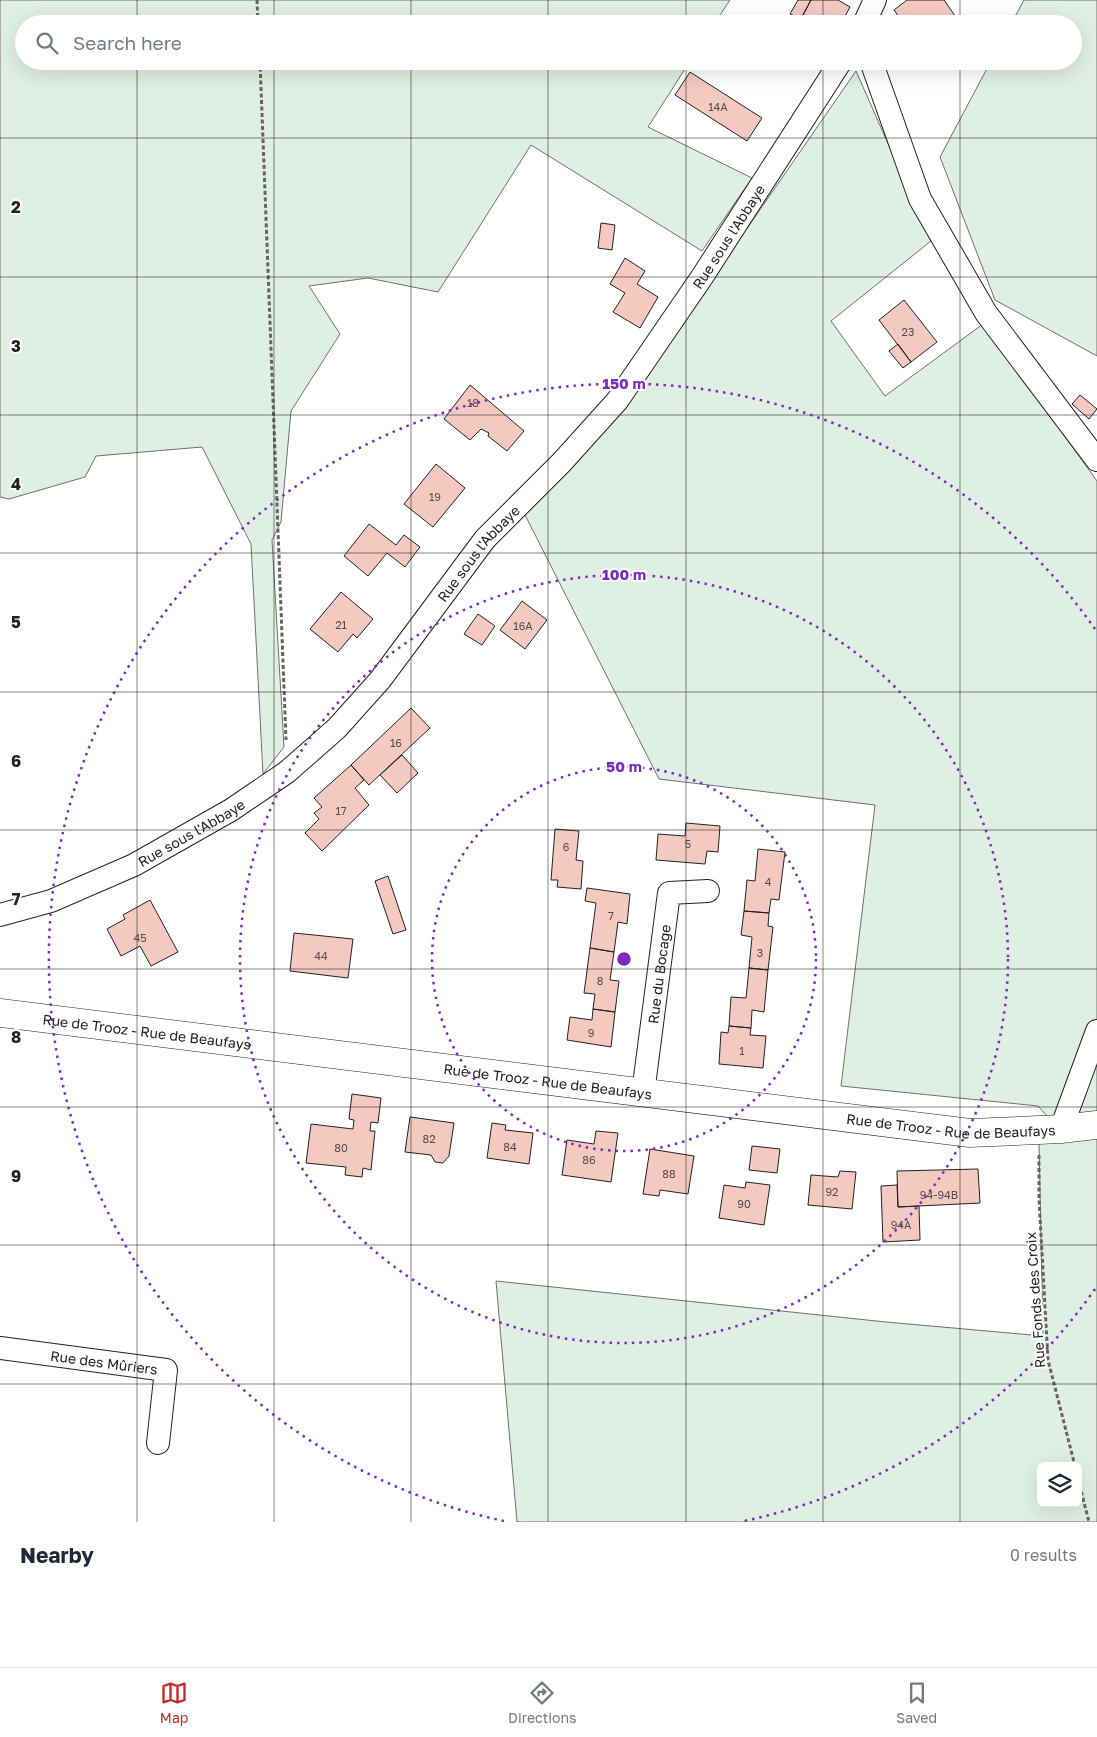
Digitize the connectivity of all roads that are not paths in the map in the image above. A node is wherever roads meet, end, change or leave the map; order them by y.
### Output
1 (875, 0) edge
2 (868, 15) edge
3 (835, 70) edge
4 (874, 70) edge
5 (1097, 460) edge
6 (708, 891) dead end
7 (0, 915) edge
8 (0, 1013) edge
9 (1097, 1031) edge
10 (643, 1093) junction
11 (1097, 1125) edge
12 (1050, 1129) junction
13 (0, 1348) edge
14 (158, 1443) dead end

1 - 2 street
3 - 7 street, Rue sous l'Abbaye
4 - 5 street
6 - 10 street, Rue du Bocage
8 - 10 street, Rue de Trooz - Rue de Beaufays
9 - 12 street
10 - 12 street, Rue de Trooz - Rue de Beaufays
11 - 12 street, Rue de Trooz - Rue de Beaufays
13 - 14 street, Rue des Mûriers

